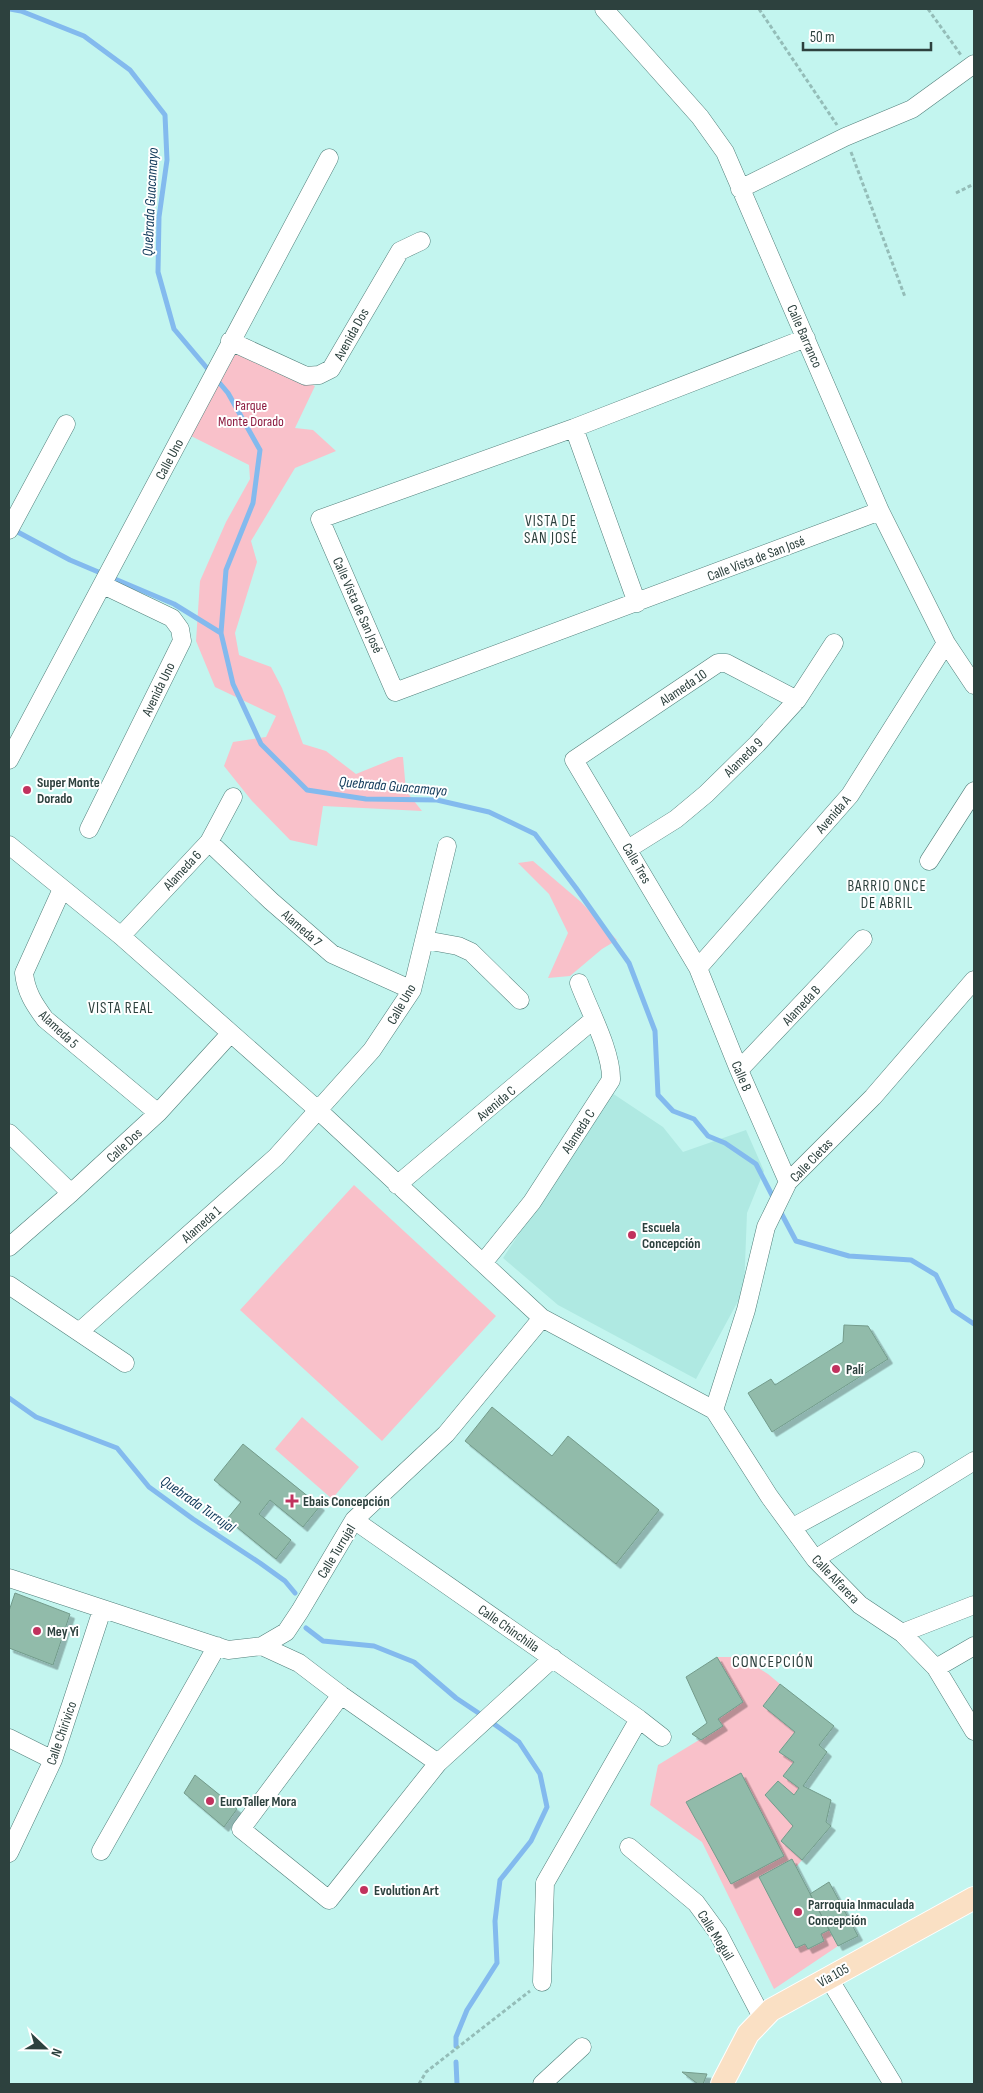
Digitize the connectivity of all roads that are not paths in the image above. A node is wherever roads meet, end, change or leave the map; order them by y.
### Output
1 (604, 9) edge
2 (972, 66) edge
3 (329, 158) dead end
4 (740, 189) junction
5 (421, 242) dead end
6 (806, 338) junction
7 (230, 341) junction
8 (66, 424) dead end
9 (574, 428) junction
10 (880, 511) junction
11 (11, 520) edge
12 (103, 585) junction
13 (637, 603) junction
14 (834, 643) dead end
15 (946, 643) junction
16 (974, 685) edge
17 (797, 700) junction
18 (9, 760) edge
19 (574, 760) joint
20 (974, 791) edge
21 (233, 797) dead end
22 (89, 829) dead end
23 (209, 842) junction
24 (9, 845) edge
25 (447, 846) dead end
26 (628, 849) junction
27 (929, 861) dead end
28 (62, 889) junction
29 (121, 936) junction
30 (425, 940) junction
31 (863, 940) dead end
32 (698, 968) junction
33 (974, 980) edge
34 (579, 983) dead end
35 (412, 990) junction
36 (520, 1000) dead end
37 (593, 1020) junction
38 (230, 1034) junction
39 (739, 1070) junction
40 (319, 1111) junction
41 (158, 1113) junction
42 (9, 1133) edge
43 (788, 1182) junction
44 (397, 1185) junction
45 (71, 1193) junction
46 (9, 1248) edge
47 (483, 1263) junction
48 (9, 1285) edge
49 (542, 1318) junction
50 (79, 1332) junction
51 (124, 1363) dead end
52 (714, 1410) junction
53 (915, 1461) dead end
54 (974, 1461) edge
55 (354, 1520) junction
56 (793, 1527) junction
57 (815, 1559) junction
58 (9, 1578) edge
59 (974, 1605) edge
60 (102, 1610) junction
61 (902, 1633) junction
62 (216, 1646) junction
63 (262, 1646) junction
64 (974, 1646) edge
65 (552, 1658) junction
66 (936, 1668) junction
67 (341, 1695) junction
68 (639, 1718) junction
69 (974, 1730) edge
70 (662, 1737) dead end
71 (9, 1738) edge
72 (53, 1760) junction
73 (438, 1763) junction
74 (629, 1847) dead end
75 (101, 1851) dead end
76 (9, 1853) edge
77 (974, 1898) edge
78 (828, 1978) junction
79 (542, 1982) road end
80 (763, 2019) junction
81 (582, 2047) dead end
82 (542, 2084) edge
83 (722, 2084) edge
84 (893, 2084) edge

1 - 4 street, Calle Barranco
2 - 4 street
3 - 7 street, Calle Uno
4 - 6 street, Calle Barranco
5 - 7 street, Avenida Dos
6 - 9 street, Calle Vista de San José
6 - 10 street, Calle Barranco
7 - 12 street, Calle Uno
8 - 11 street
9 - 13 street
9 - 13 street, Calle Vista de San José
10 - 13 street, Calle Vista de San José
10 - 15 street, Calle Barranco
12 - 18 street, Calle Uno
12 - 22 street, Avenida Uno
14 - 17 street, Alameda 9
15 - 16 street, Calle Barranco
15 - 32 street, Avenida A
17 - 19 street, Alameda 10
17 - 26 street, Alameda 9
19 - 26 street, Calle Tres
20 - 27 street
21 - 23 street, Alameda 6
23 - 29 street, Alameda 6
23 - 35 street, Alameda 7
24 - 28 street
25 - 30 street, Calle Uno
26 - 32 street, Calle Tres
28 - 29 street
28 - 41 street, Alameda 5
29 - 38 street
30 - 35 street, Calle Uno
30 - 36 street
31 - 39 street, Alameda B
32 - 39 street, Calle B
33 - 43 street, Calle Cletas
34 - 37 street, Alameda C
35 - 40 street, Calle Uno
37 - 44 street, Avenida C
37 - 47 street, Alameda C
38 - 40 street
38 - 41 street, Calle Dos
39 - 43 street, Calle B
40 - 44 street
40 - 50 street, Alameda 1
41 - 45 street, Calle Dos
42 - 45 street
43 - 52 street, Calle Cletas
44 - 47 street
45 - 46 street, Calle Dos
47 - 49 street
48 - 50 street
49 - 52 street
49 - 55 street, Calle Turrujal
50 - 51 street
52 - 56 street, Calle Alfarera
53 - 56 street
54 - 57 street
55 - 63 street, Calle Turrujal
55 - 65 street, Calle Chinchilla
56 - 57 street, Calle Alfarera
57 - 61 street, Calle Alfarera
58 - 60 street, Calle Turrujal
59 - 61 street
60 - 62 street, Calle Turrujal
60 - 72 street, Calle Chirivico
61 - 66 street, Calle Alfarera
62 - 63 street, Calle Turrujal
62 - 75 street
63 - 67 street
64 - 66 street
65 - 68 street, Calle Chinchilla
65 - 73 street
66 - 69 street, Calle Alfarera
67 - 73 street
67 - 73 street
68 - 70 street, Calle Chinchilla
68 - 79 street
71 - 72 street
72 - 76 street, Calle Chirivico
74 - 80 street, Calle Moguil
77 - 78 main road, Vía 105
78 - 80 main road, Vía 105
78 - 84 street
80 - 83 main road, Vía 105
81 - 82 street

